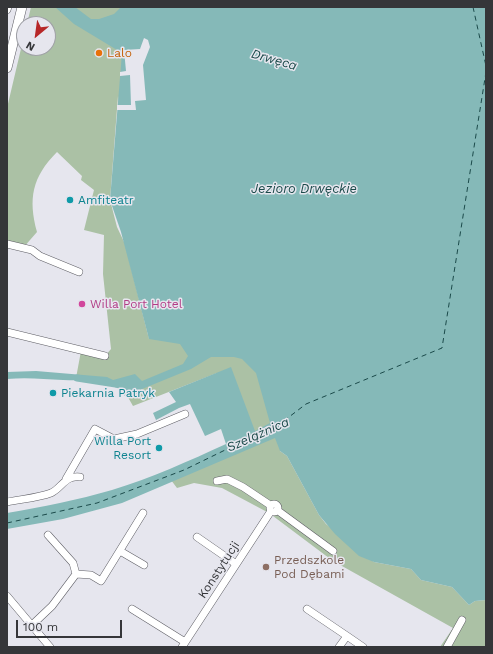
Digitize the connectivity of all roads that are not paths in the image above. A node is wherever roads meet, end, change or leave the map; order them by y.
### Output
1 (22, 7) edge
2 (10, 48) edge
3 (7, 68) edge
4 (7, 244) edge
5 (79, 272) dead end
6 (7, 332) edge
7 (105, 356) dead end
8 (185, 414) dead end
9 (80, 477) dead end
10 (66, 479) junction
11 (218, 481) dead end
12 (7, 502) edge
13 (273, 509) junction
14 (143, 513) dead end
15 (48, 534) dead end
16 (197, 537) dead end
17 (120, 551) junction
18 (333, 551) dead end
19 (236, 564) junction
20 (144, 566) dead end
21 (76, 574) junction
22 (7, 596) edge
23 (132, 609) dead end
24 (307, 609) dead end
25 (462, 620) dead end
26 (32, 626) junction
27 (347, 636) junction
28 (183, 644) edge
29 (50, 647) edge
30 (339, 647) edge
31 (363, 647) edge
32 (447, 647) edge

1 - 2 main road
2 - 3 main road
4 - 5 street
6 - 7 street
8 - 10 street
9 - 10 street
10 - 12 street
11 - 13 street
13 - 18 street
13 - 19 street, Konstytucji
14 - 17 street
15 - 21 street
16 - 19 street
17 - 20 street
17 - 21 street
19 - 28 street, Konstytucji
21 - 26 street
22 - 26 street
23 - 28 street, Konstytucji
24 - 27 street
25 - 32 street
26 - 29 street
27 - 30 street
27 - 31 street

